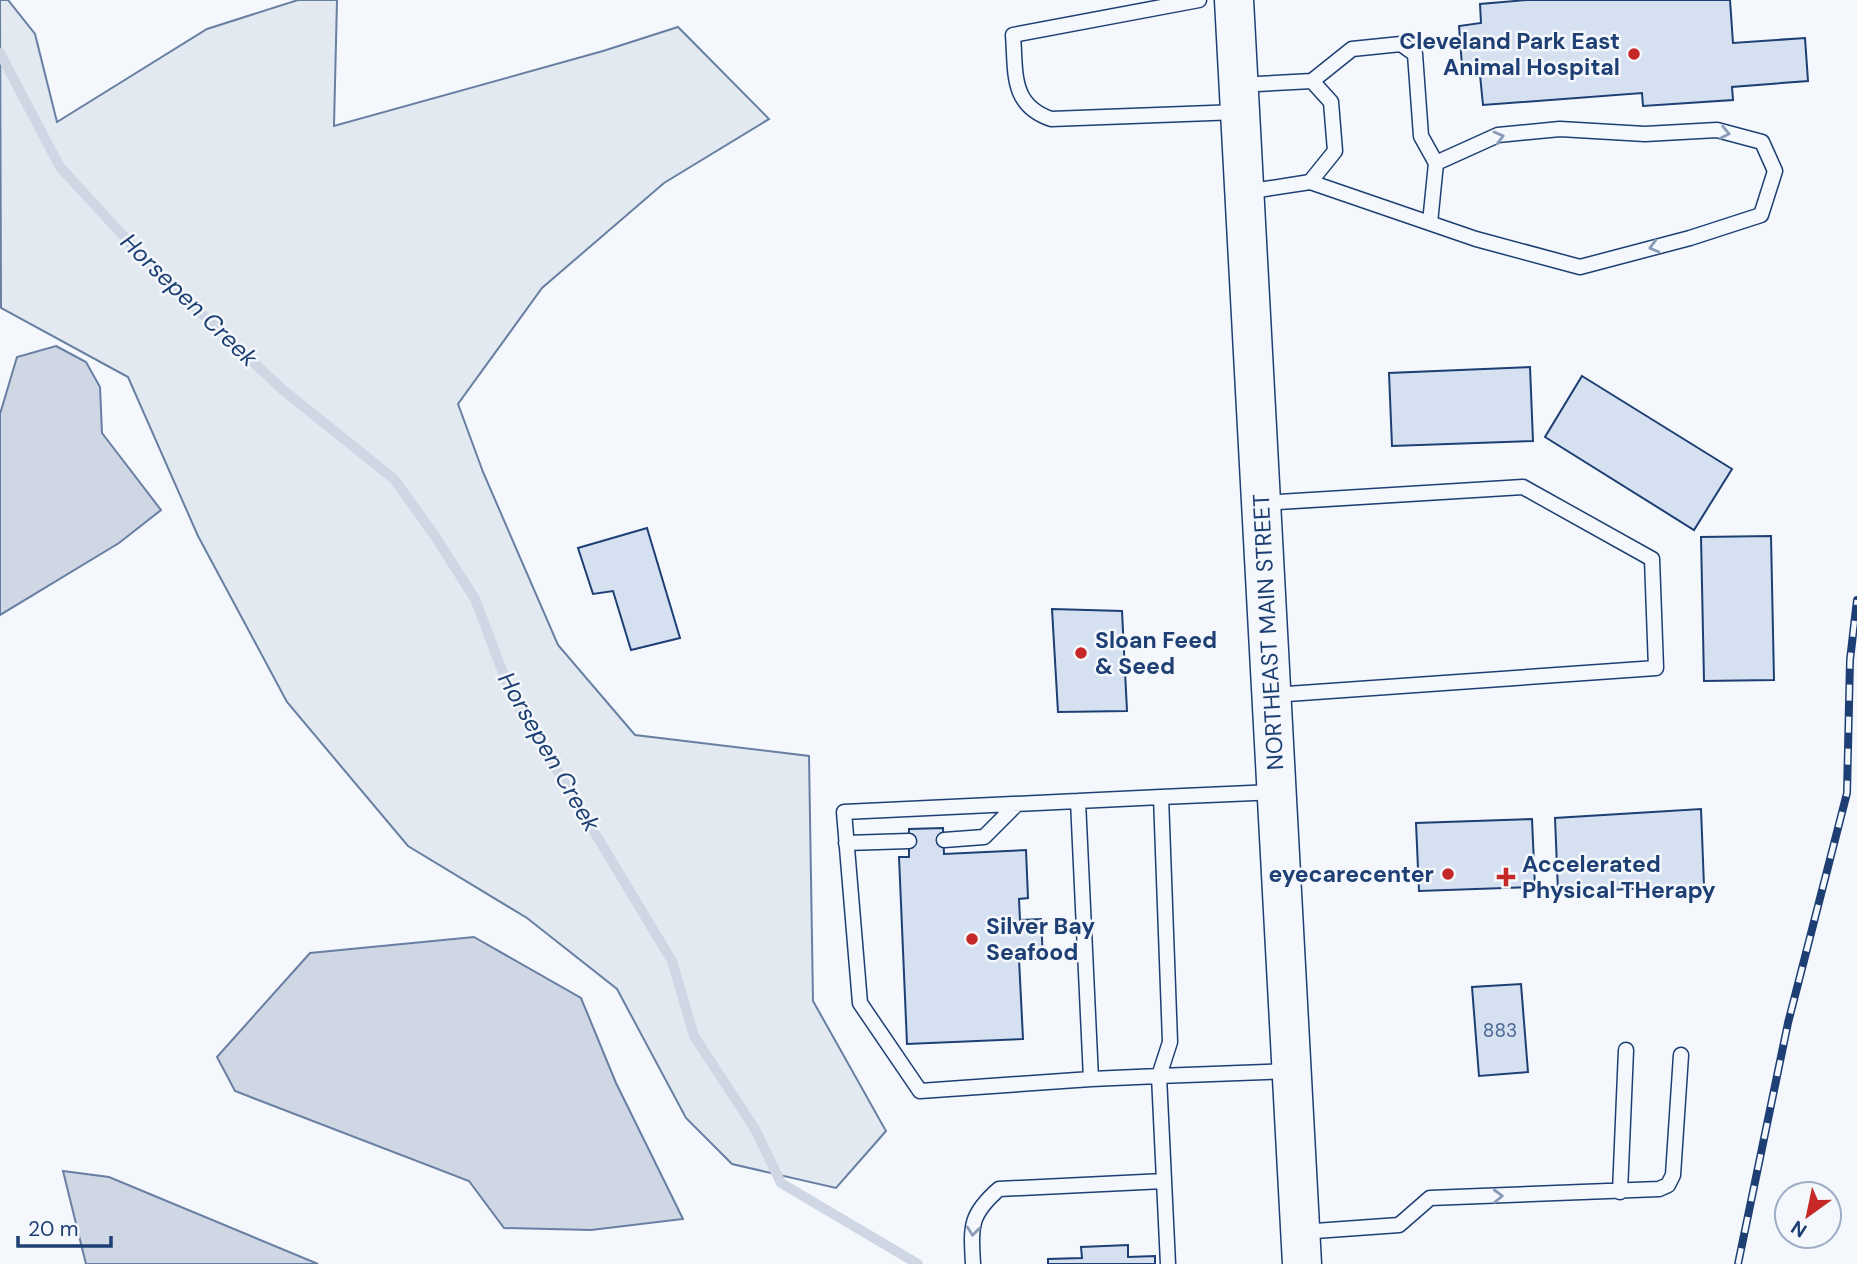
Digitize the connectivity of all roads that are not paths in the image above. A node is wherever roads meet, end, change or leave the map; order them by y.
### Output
1 (1199, 0) edge
2 (1234, 0) edge
3 (1312, 81) junction
4 (1239, 98) junction
5 (1436, 163) junction
6 (1310, 182) junction
7 (1244, 192) junction
8 (1430, 223) junction
9 (1261, 503) junction
10 (1272, 695) junction
11 (1277, 792) junction
12 (1160, 797) junction
13 (1078, 801) junction
14 (1017, 804) junction
15 (943, 840) dead end
16 (909, 841) dead end
17 (846, 843) junction
18 (1626, 1050) dead end
19 (1681, 1055) dead end
20 (1292, 1071) junction
21 (1159, 1076) junction
22 (1091, 1079) junction
23 (1164, 1181) junction
24 (1620, 1192) junction
25 (1301, 1248) edge
26 (972, 1264) edge
27 (1168, 1264) edge

1 - 4 lane
2 - 4 main road, NORTHEAST MAIN STREET
3 - 4 lane
3 - 5 lane
3 - 6 lane
4 - 7 main road, NORTHEAST MAIN STREET
5 - 8 lane
5 -> 8 lane
6 - 7 lane
6 - 8 lane
7 - 9 main road, NORTHEAST MAIN STREET
9 - 10 main road, NORTHEAST MAIN STREET
9 - 10 lane
10 - 11 main road, NORTHEAST MAIN STREET
11 - 12 lane
11 - 20 main road, NORTHEAST MAIN STREET
12 - 13 lane
12 - 21 lane
13 - 14 lane
13 - 22 lane
14 - 15 lane
14 - 17 lane
16 - 17 lane
17 - 22 lane
18 - 24 lane
19 - 24 lane
20 - 21 lane
20 - 25 main road, NORTHEAST MAIN STREET
21 - 22 lane
21 - 23 lane
23 -> 26 lane
23 - 27 lane
25 -> 24 lane

